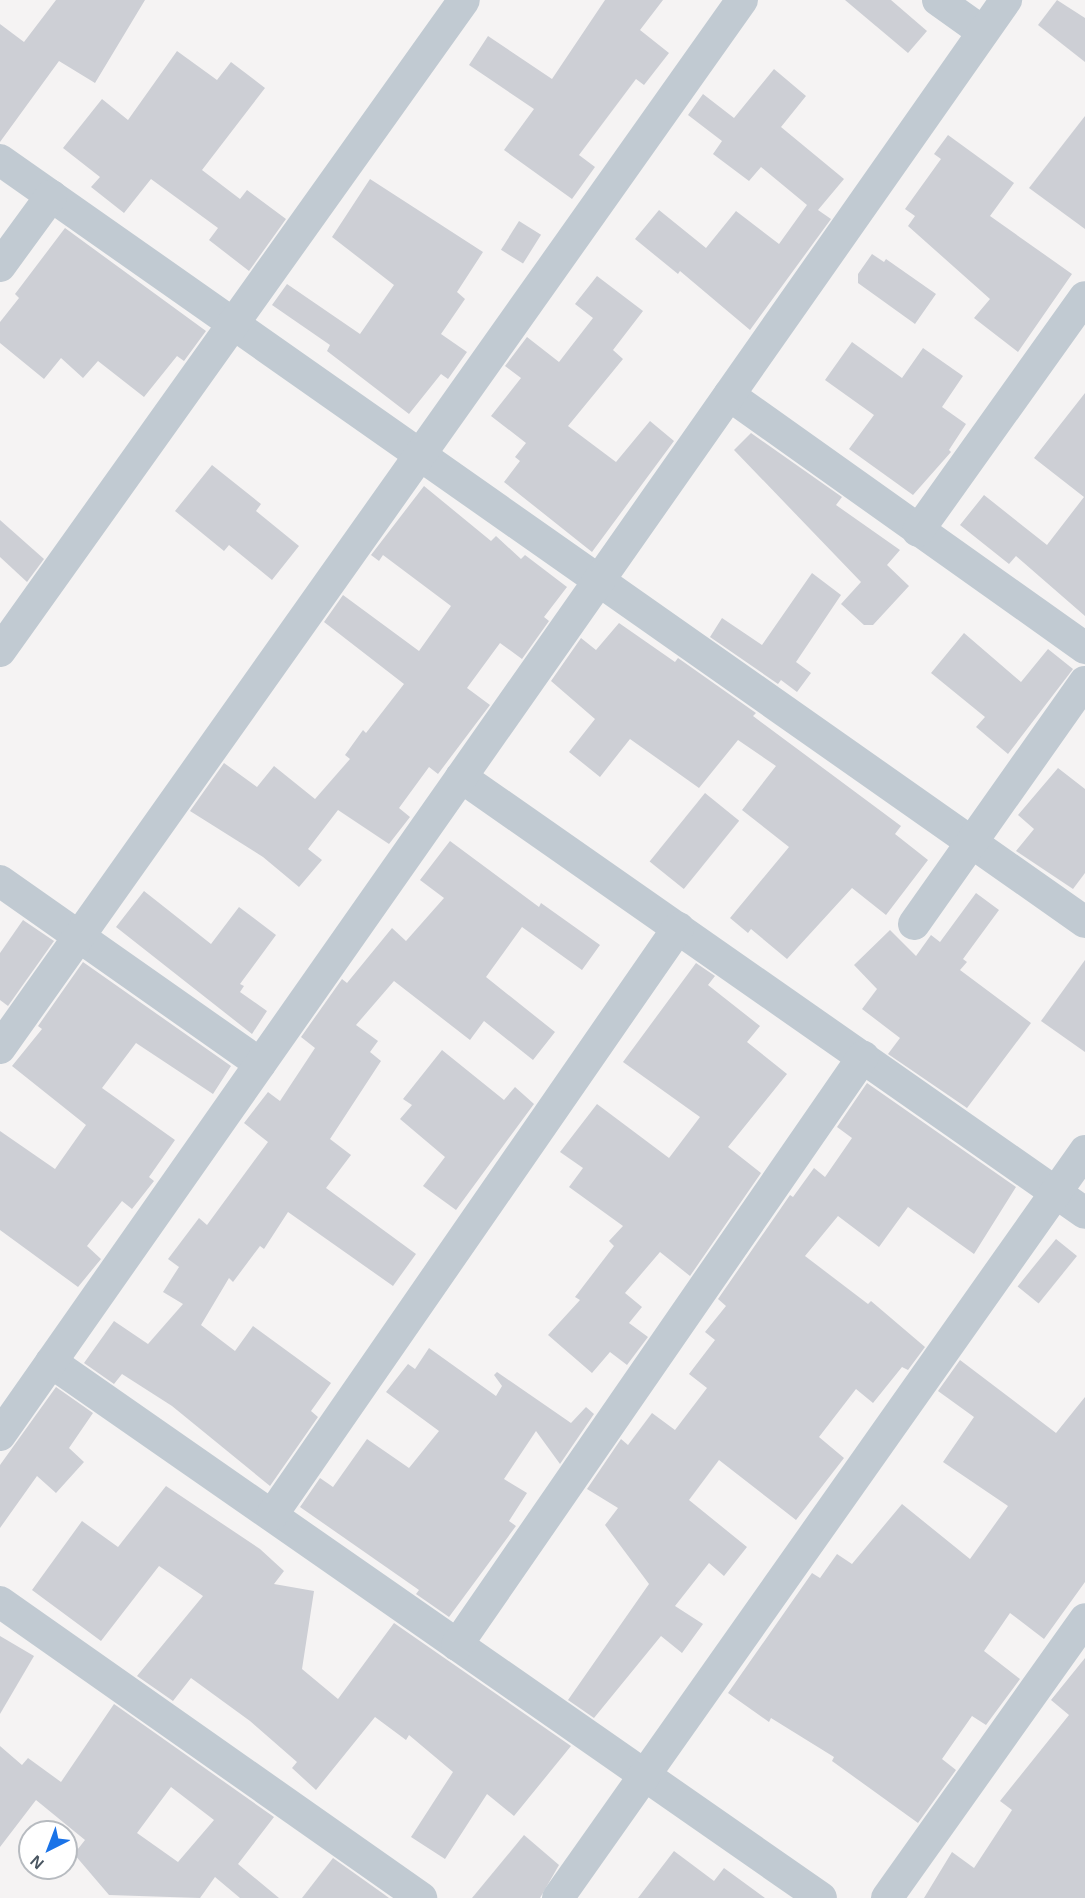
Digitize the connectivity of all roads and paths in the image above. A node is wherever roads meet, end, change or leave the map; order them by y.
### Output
1 (464, 0) edge
2 (742, 0) edge
3 (938, 0) edge
4 (1006, 0) edge
5 (983, 32) junction
6 (0, 160) edge
7 (51, 195) junction
8 (0, 267) edge
9 (1085, 297) edge
10 (234, 324) junction
11 (729, 396) junction
12 (420, 455) junction
13 (918, 531) junction
14 (599, 581) junction
15 (1085, 648) edge
16 (0, 651) edge
17 (1085, 682) edge
18 (461, 777) junction
19 (972, 842) junction
20 (0, 881) edge
21 (1085, 922) edge
22 (915, 924) dead end
23 (678, 928) junction
24 (79, 937) junction
25 (0, 1048) edge
26 (863, 1057) junction
27 (260, 1064) junction
28 (1085, 1151) edge
29 (1056, 1192) junction
30 (1085, 1213) edge
31 (51, 1362) junction
32 (0, 1435) edge
33 (272, 1515) junction
34 (0, 1602) edge
35 (1085, 1619) edge
36 (457, 1645) junction
37 (644, 1775) junction
38 (421, 1898) edge
39 (558, 1898) edge
40 (821, 1898) edge
41 (887, 1898) edge

1 - 10 street
2 - 12 street
3 - 5 street
4 - 5 street
5 - 11 street
6 - 7 street
7 - 8 street
7 - 10 street
9 - 13 street
10 - 12 street
10 - 16 street
11 - 13 street
11 - 14 street
12 - 14 street
12 - 24 street
13 - 15 street
14 - 18 street
14 - 19 street
17 - 19 street
18 - 23 street
18 - 27 street
19 - 21 street
19 - 22 street
20 - 24 street
23 - 26 street
23 - 33 street
24 - 25 street
24 - 27 street
26 - 29 street
26 - 36 street
27 - 31 street
28 - 29 street
29 - 30 street
29 - 37 street
31 - 32 street
31 - 33 street
33 - 36 street
34 - 38 street
35 - 41 street
36 - 37 street
37 - 39 street
37 - 40 street

